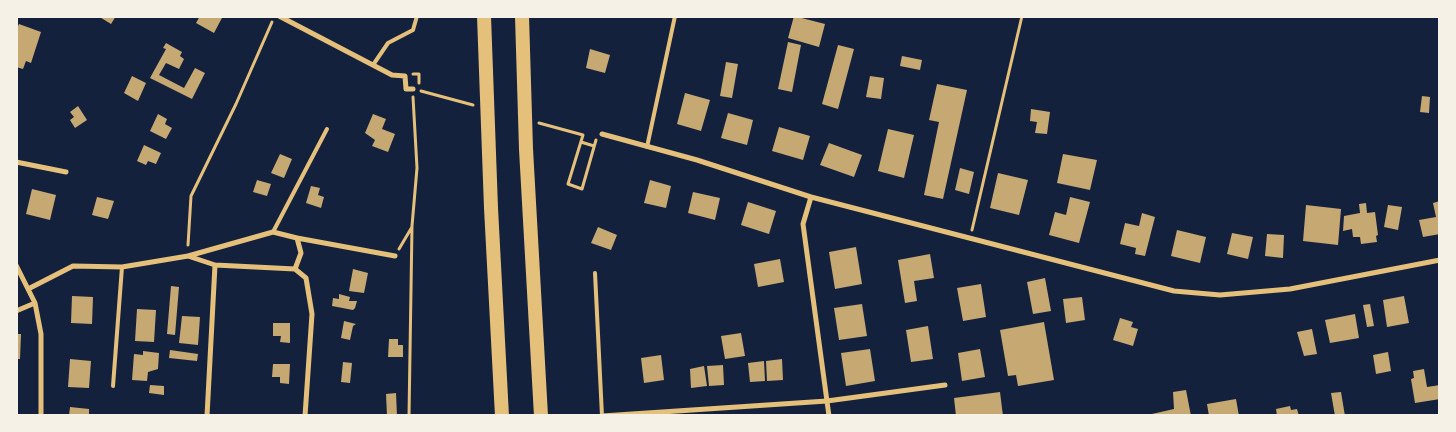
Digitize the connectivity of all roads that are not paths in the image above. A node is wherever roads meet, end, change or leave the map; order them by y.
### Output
1 (279, 16) edge
2 (416, 16) edge
3 (484, 16) edge
4 (522, 16) edge
5 (674, 16) edge
6 (372, 65) junction
7 (413, 89) road end
8 (327, 129) dead end
9 (602, 134) road end
10 (646, 147) junction
11 (16, 162) edge
12 (66, 172) dead end
13 (811, 197) junction
14 (273, 232) junction
15 (297, 238) junction
16 (188, 256) junction
17 (395, 256) road end
18 (1440, 260) edge
19 (16, 265) edge
20 (215, 265) junction
21 (122, 267) junction
22 (295, 269) junction
23 (595, 273) dead end
24 (30, 288) junction
25 (35, 303) junction
26 (16, 311) edge
27 (945, 385) dead end
28 (113, 386) dead end
29 (827, 401) junction
30 (41, 416) edge
31 (207, 416) edge
32 (305, 416) edge
33 (502, 416) edge
34 (541, 416) edge
35 (602, 416) edge
36 (829, 416) edge

1 - 6 street
2 - 6 lane
3 - 33 highway
4 - 34 highway
5 - 10 lane
6 - 7 street
8 - 14 lane
9 - 10 street
10 - 13 street
11 - 12 street
13 - 18 street
13 - 29 street
14 - 15 street
14 - 16 street
15 - 17 street
15 - 22 street
16 - 20 street
16 - 21 street
19 - 24 street
20 - 22 street
20 - 31 street
21 - 24 street
21 - 28 lane
22 - 32 street
23 - 35 lane
24 - 25 street
25 - 26 street
25 - 30 street
27 - 29 street
29 - 35 street
29 - 36 street

